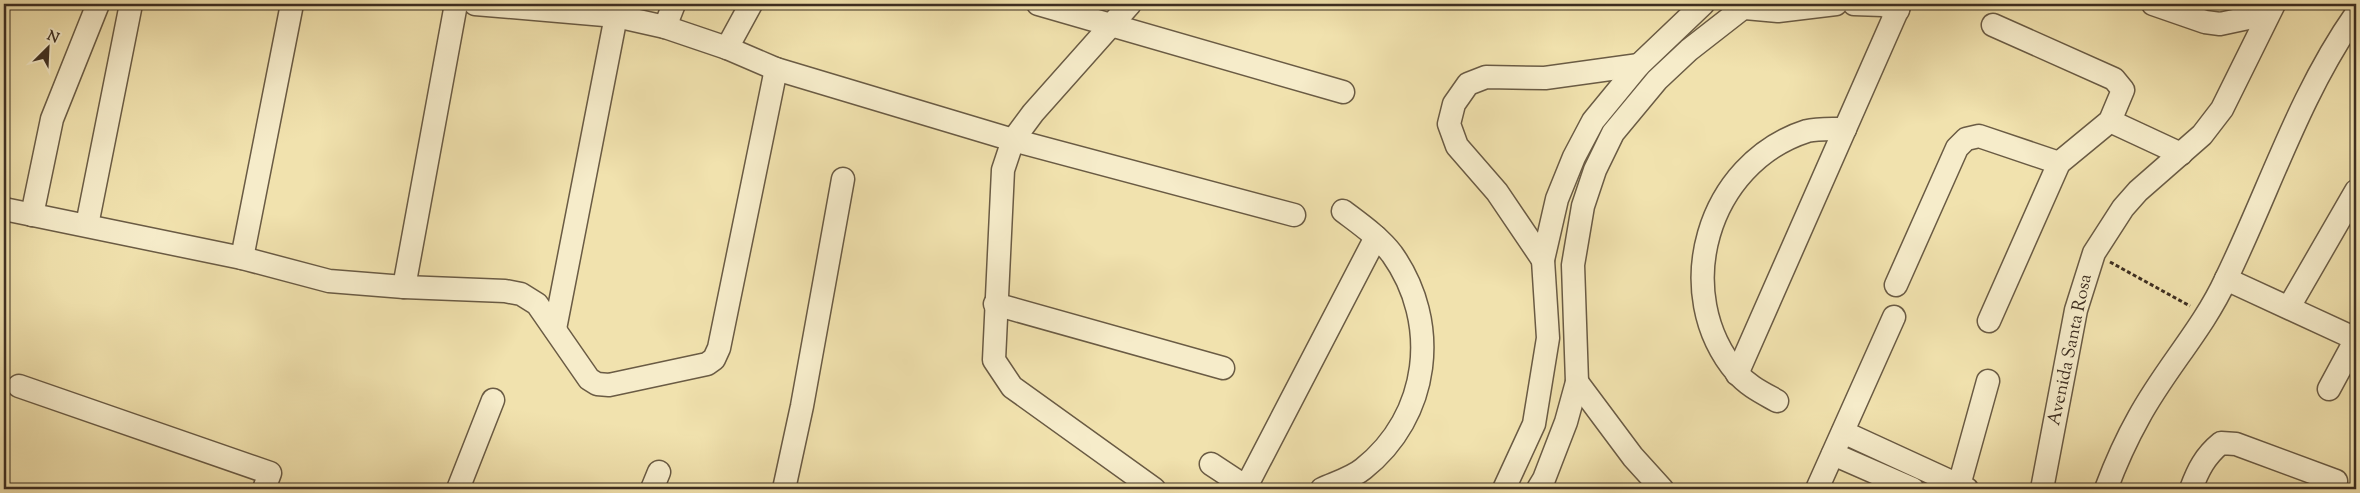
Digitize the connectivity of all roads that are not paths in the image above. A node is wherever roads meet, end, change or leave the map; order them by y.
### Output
1 (98, 4) edge
2 (131, 4) edge
3 (292, 4) edge
4 (456, 4) edge
5 (475, 4) edge
6 (674, 4) edge
7 (751, 4) edge
8 (1038, 4) edge
9 (1130, 4) edge
10 (1703, 4) edge
11 (1836, 4) edge
12 (1854, 4) edge
13 (2153, 4) edge
14 (1747, 6) edge
15 (1899, 7) edge
16 (2270, 8) edge
17 (2356, 14) edge
18 (616, 16) junction
19 (1993, 25) dead end
20 (1111, 26) junction
21 (665, 27) junction
22 (1672, 33) junction
23 (727, 48) junction
24 (1689, 50) junction
25 (1639, 65) junction
26 (776, 69) junction
27 (1343, 92) dead end
28 (2110, 121) junction
29 (1845, 129) junction
30 (1013, 140) junction
31 (2181, 154) junction
32 (2058, 163) junction
33 (843, 179) dead end
34 (2356, 191) edge
35 (4, 209) edge
36 (1343, 211) dead end
37 (32, 215) junction
38 (1294, 216) dead end
39 (87, 226) junction
40 (1376, 237) junction
41 (242, 258) junction
42 (1543, 260) junction
43 (2226, 279) junction
44 (1896, 286) dead end
45 (404, 287) junction
46 (995, 304) junction
47 (2289, 308) junction
48 (1576, 313) junction
49 (1547, 315) junction
50 (1894, 317) dead end
51 (1989, 321) dead end
52 (555, 329) junction
53 (2356, 339) edge
54 (1223, 368) dead end
55 (1737, 374) junction
56 (1988, 381) dead end
57 (1577, 382) junction
58 (19, 386) dead end
59 (2329, 389) dead end
60 (493, 400) dead end
61 (1777, 401) dead end
62 (1843, 432) junction
63 (1833, 454) junction
64 (1210, 464) dead end
65 (2336, 481) dead end
66 (1248, 488) edge
67 (1961, 488) edge
68 (264, 489) edge
69 (458, 489) edge
70 (784, 489) edge
71 (1154, 489) edge
72 (1322, 489) edge
73 (1504, 489) edge
74 (1538, 489) edge
75 (1662, 489) edge
76 (1817, 489) edge
77 (1913, 489) edge
78 (2042, 489) edge
79 (2106, 489) edge
80 (2191, 489) edge

1 - 37 street
2 - 39 street
3 - 41 street
4 - 45 street
5 - 18 street
6 - 21 street
7 - 23 street
8 - 20 street
9 - 20 street
10 - 22 street
11 - 14 street
12 - 15 street
13 - 16 street
14 - 24 street
15 - 29 street
16 - 31 street, Avenida Santa Rosa
17 - 43 street
18 - 21 street
18 - 52 street
19 - 28 street
20 - 27 street
20 - 30 street
21 - 23 street
22 - 24 street
22 - 25 street
23 - 26 street
24 - 48 street
25 - 42 street
25 - 42 street
26 - 30 street
26 - 52 street
28 - 31 street
28 - 32 street
29 - 55 street
29 - 55 street
30 - 38 street
30 - 46 street
31 - 78 street, Avenida Santa Rosa
32 - 44 street
32 - 51 street
33 - 70 street
34 - 47 street
35 - 37 street
36 - 40 street
37 - 39 street
39 - 41 street
40 - 66 street
40 - 72 street
41 - 45 street
42 - 49 street
43 - 47 street
43 - 79 street
45 - 52 street
46 - 54 street
46 - 71 street
47 - 53 street
48 - 49 street
48 - 57 street
49 - 73 street
50 - 62 street
53 - 59 street
55 - 61 street
56 - 67 street
57 - 74 street
57 - 75 street
58 - 68 street
60 - 69 street
62 - 63 street
62 - 67 street
63 - 76 street
63 - 77 street
64 - 66 street
65 - 80 street

